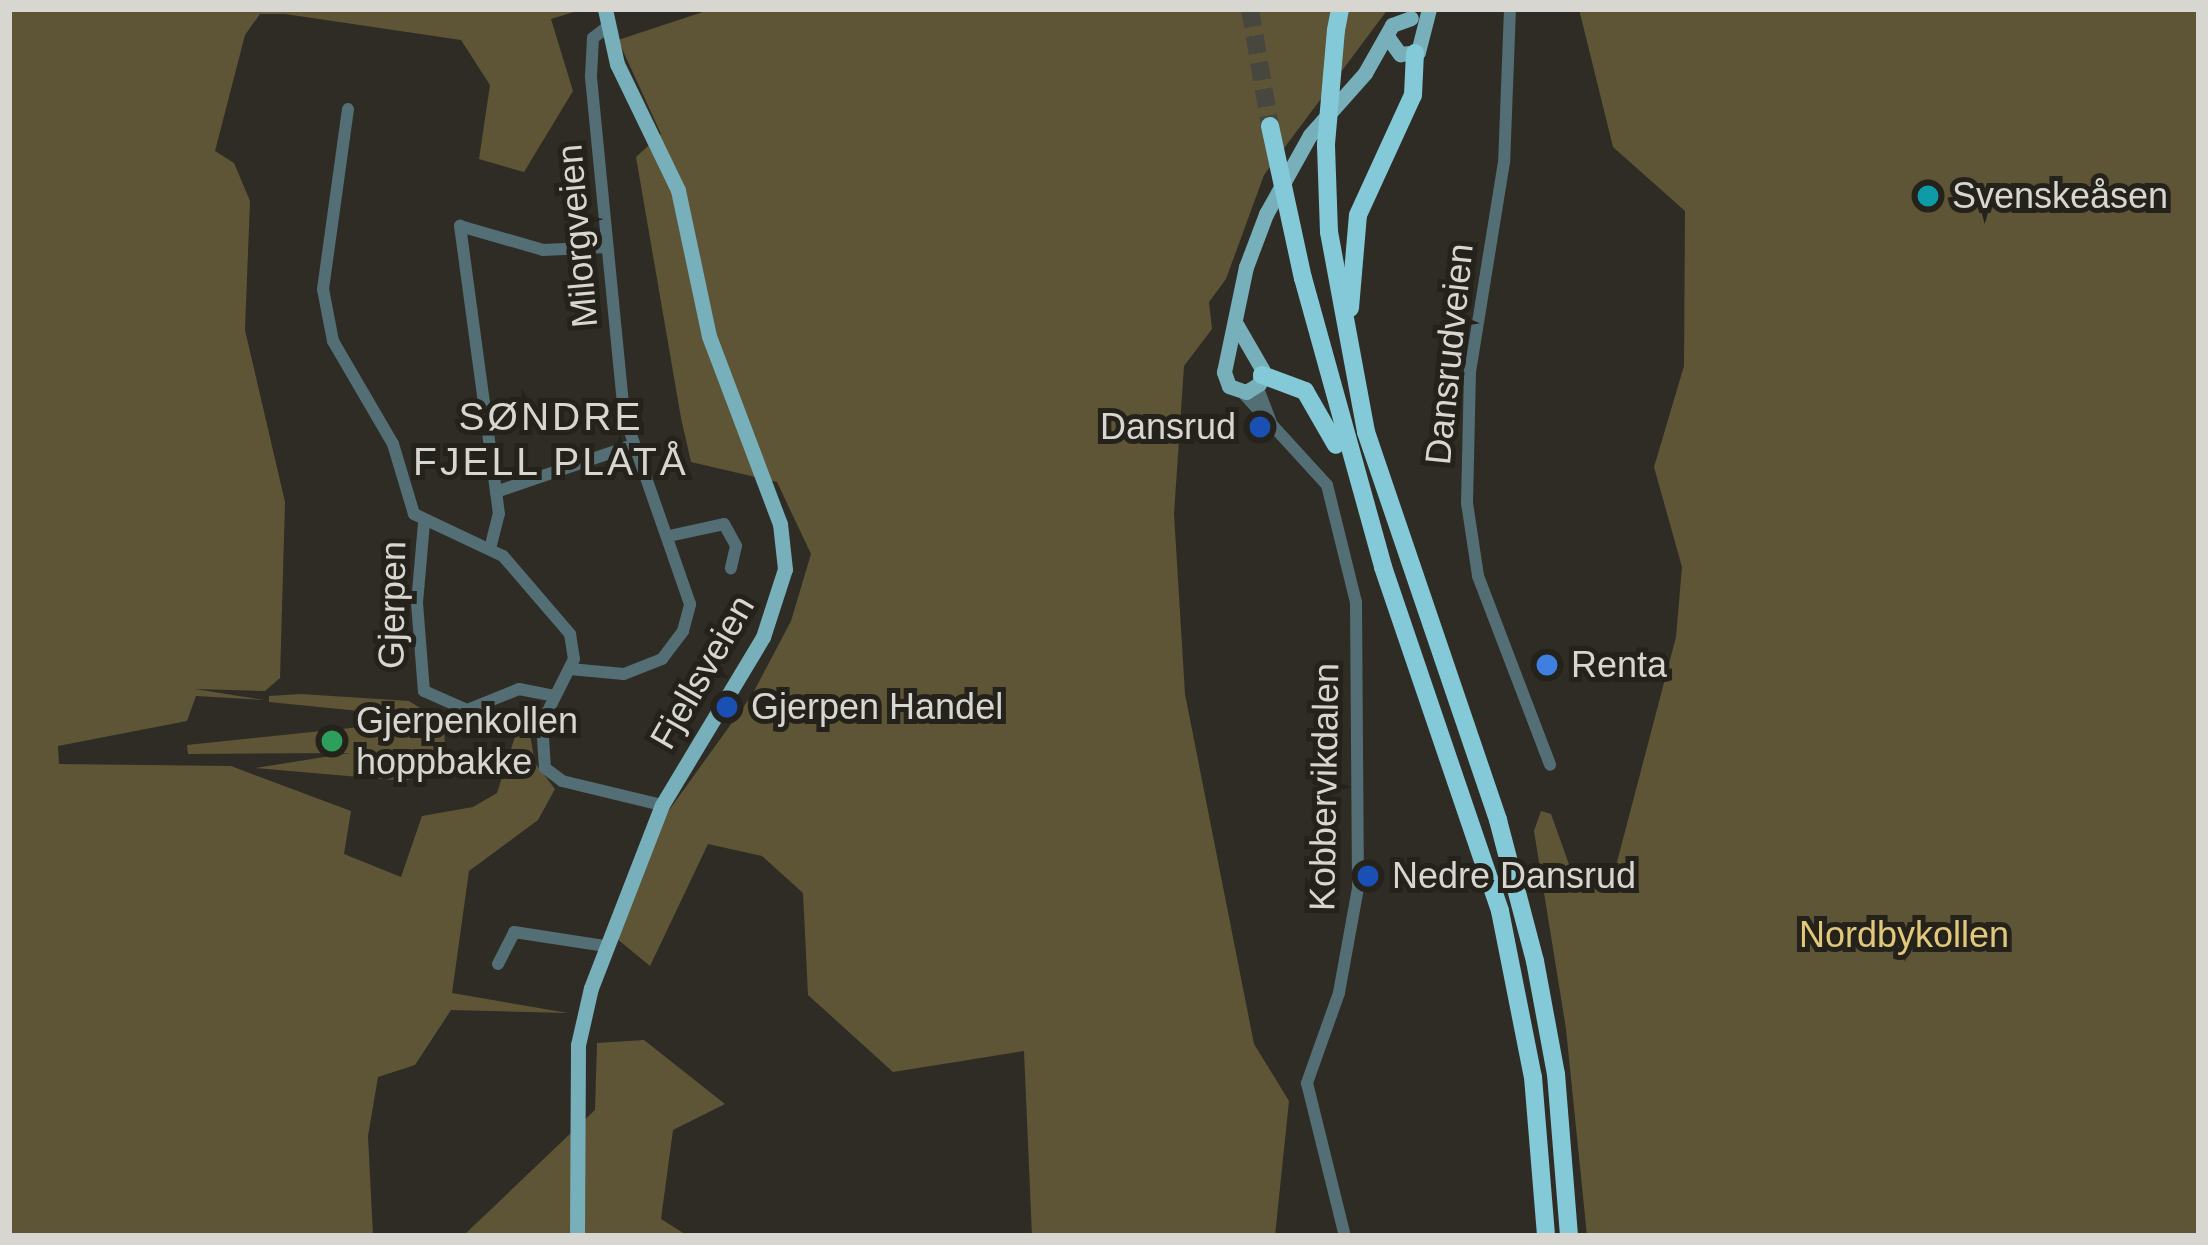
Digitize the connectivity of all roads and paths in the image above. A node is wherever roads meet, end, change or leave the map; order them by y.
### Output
1 (604, 9) edge
2 (1340, 9) edge
3 (1429, 9) edge
4 (1510, 9) edge
5 (1418, 18) edge
6 (606, 28) junction
7 (1400, 48) junction
8 (348, 109) dead end
9 (1270, 126) tunnel mouth
10 (607, 247) junction
11 (1236, 324) junction
12 (1249, 355) junction
13 (1230, 359) junction
14 (1254, 384) junction
15 (1366, 432) junction
16 (633, 445) junction
17 (496, 492) junction
18 (424, 523) junction
19 (669, 536) junction
20 (490, 548) junction
21 (1383, 567) junction
22 (731, 568) dead end
23 (569, 669) junction
24 (554, 696) junction
25 (1550, 765) dead end
26 (662, 805) junction
27 (606, 946) junction
28 (498, 964) dead end
29 (577, 1236) edge
30 (1345, 1236) edge
31 (1546, 1236) edge
32 (1570, 1236) edge

1 - 6 main road, Fjellsveien
2 - 15 highway, bridge
3 - 5 main road
4 - 25 street, Dansrudveien
5 - 7 main road
5 - 7 main road
6 - 10 street, Milorgveien
6 - 26 main road, Fjellsveien
7 - 11 main road
7 - 15 highway
8 - 18 street
9 - 21 highway, bridge
10 - 16 street, Milorgveien
10 - 17 street
11 - 12 main road
11 - 13 main road
12 - 13 main road
12 - 14 main road
13 - 14 main road
14 - 21 highway
14 - 30 street, Kobbervikdalen
15 - 32 highway
16 - 17 street
16 - 19 street, Milorgveien
17 - 20 street
18 - 20 street
18 - 24 street, Gjerpen
19 - 22 street
19 - 23 street, Milorgveien
20 - 23 street
21 - 31 highway
23 - 24 street
24 - 26 street
26 - 27 main road, Fjellsveien
27 - 28 street
27 - 29 main road, Fjellsveien

